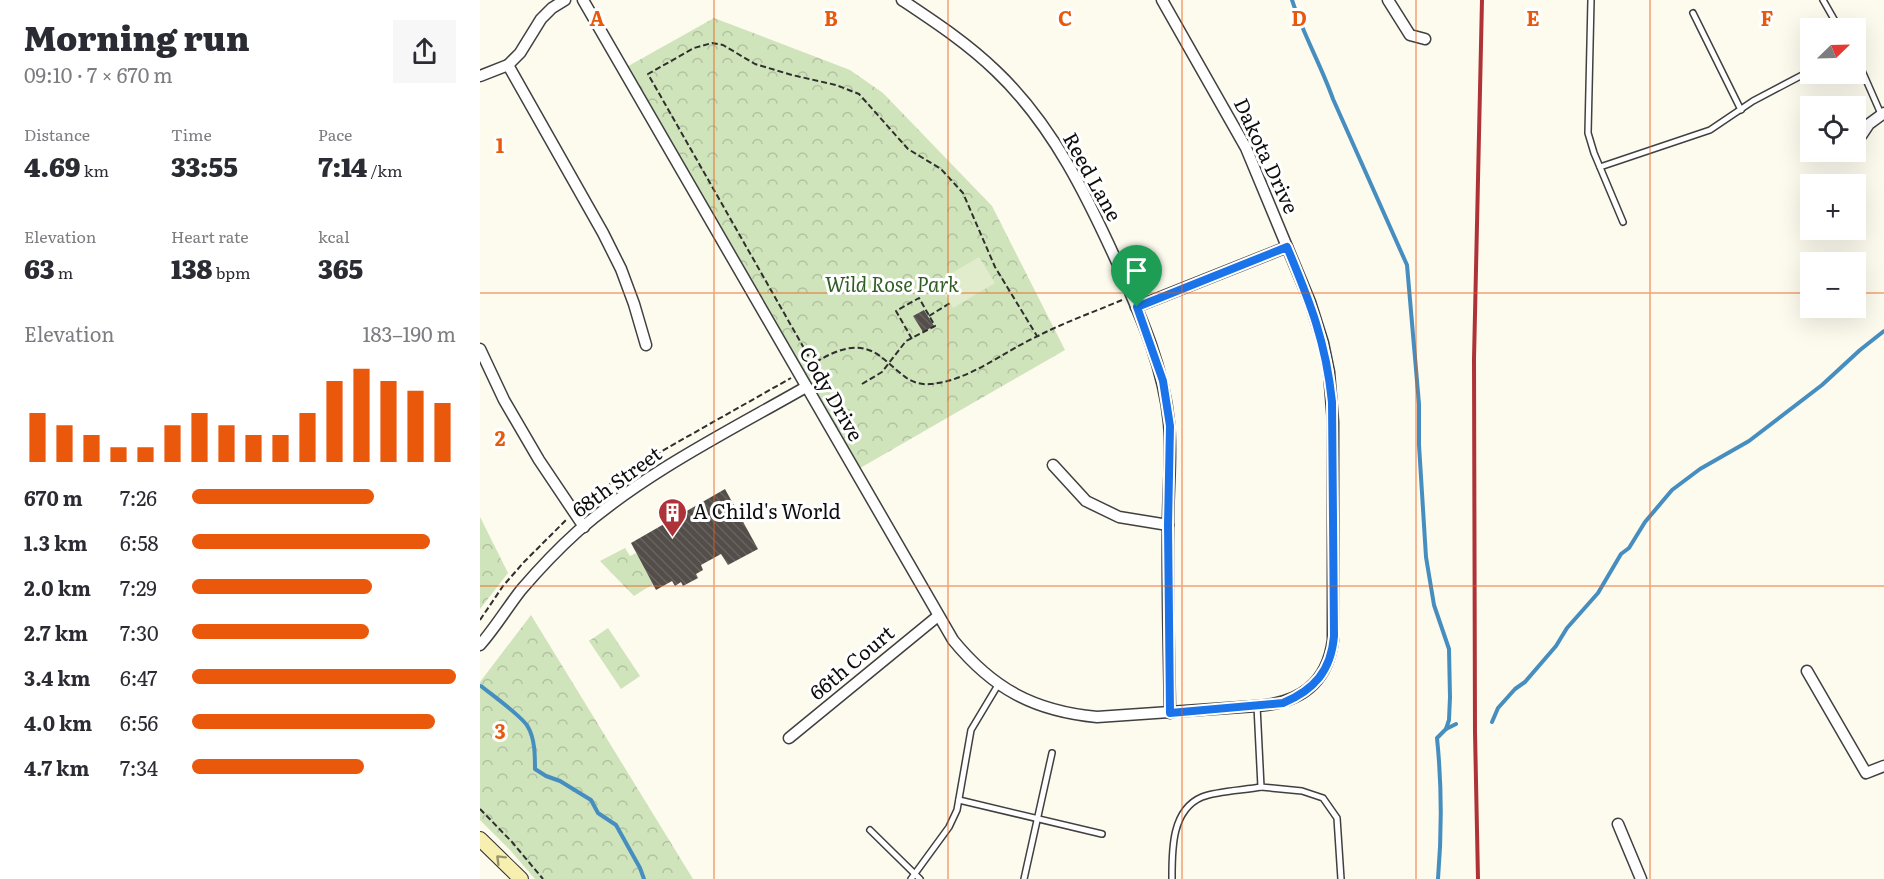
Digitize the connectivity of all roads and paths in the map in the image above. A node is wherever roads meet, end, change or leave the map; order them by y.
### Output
1 (565, 0) edge
2 (583, 0) edge
3 (902, 0) edge
4 (1162, 0) edge
5 (1388, 0) edge
6 (1591, 0) edge
7 (1823, 0) edge
8 (1693, 14) dead end
9 (1833, 18) edge
10 (1425, 39) dead end
11 (508, 65) junction
12 (480, 76) edge
13 (1800, 76) edge
14 (1866, 78) edge
15 (1741, 110) junction
16 (1883, 113) edge
17 (1866, 129) edge
18 (1600, 167) junction
19 (1623, 222) dead end
20 (1287, 247) junction
21 (1123, 300) dead end
22 (950, 303) dead end
23 (1137, 307) junction
24 (929, 316) junction
25 (1037, 336) junction
26 (912, 339) junction
27 (646, 345) dead end
28 (480, 349) edge
29 (889, 364) junction
30 (862, 384) dead end
31 (806, 387) junction
32 (1053, 465) dead end
33 (1168, 525) junction
34 (584, 526) junction
35 (938, 616) junction
36 (480, 645) edge
37 (1807, 671) dead end
38 (998, 685) junction
39 (1310, 688) joint
40 (1257, 706) junction
41 (1170, 713) junction
42 (789, 738) dead end
43 (1052, 753) dead end
44 (1884, 766) edge
45 (1261, 787) junction
46 (958, 800) junction
47 (480, 809) edge
48 (1037, 818) junction
49 (1618, 824) dead end
50 (870, 830) dead end
51 (1102, 834) dead end
52 (480, 838) edge
53 (913, 877) edge
54 (521, 879) edge
55 (543, 879) edge
56 (920, 879) edge
57 (1024, 879) edge
58 (1172, 879) edge
59 (1341, 879) edge
60 (1641, 879) edge

1 - 11 street
2 - 31 street, Cody Drive
3 - 23 street, Reed Lane
4 - 20 street, Dakota Drive
5 - 10 street
6 - 18 lane
7 - 9 lane
8 - 15 lane
11 - 12 street
11 - 27 street
13 - 15 lane
14 - 16 lane
15 - 18 lane
16 - 17 street
18 - 19 lane
20 - 23 street
20 - 39 street, Dakota Drive
21 - 25 path
22 - 24 path
23 - 33 street, Reed Lane
24 - 26 path
24 - 26 path
25 - 29 path
25 - 29 path
26 - 29 path
28 - 34 street
29 - 30 path
31 - 34 street, 68th Street
31 - 35 street, Cody Drive
32 - 33 street
33 - 41 street, Reed Lane
34 - 36 street, 68th Street
35 - 38 street, Cody Drive
35 - 42 street, 66th Court
37 - 44 street
38 - 41 street, Cody Drive
38 - 46 lane
39 - 40 street, Cody Drive
40 - 41 street, Cody Drive
40 - 45 lane
43 - 48 lane
45 - 58 lane
45 - 59 lane
46 - 48 lane
46 - 53 lane
47 - 55 path
48 - 51 lane
48 - 57 lane
49 - 60 street
50 - 53 lane
54 -> 52 main road
53 - 56 lane

